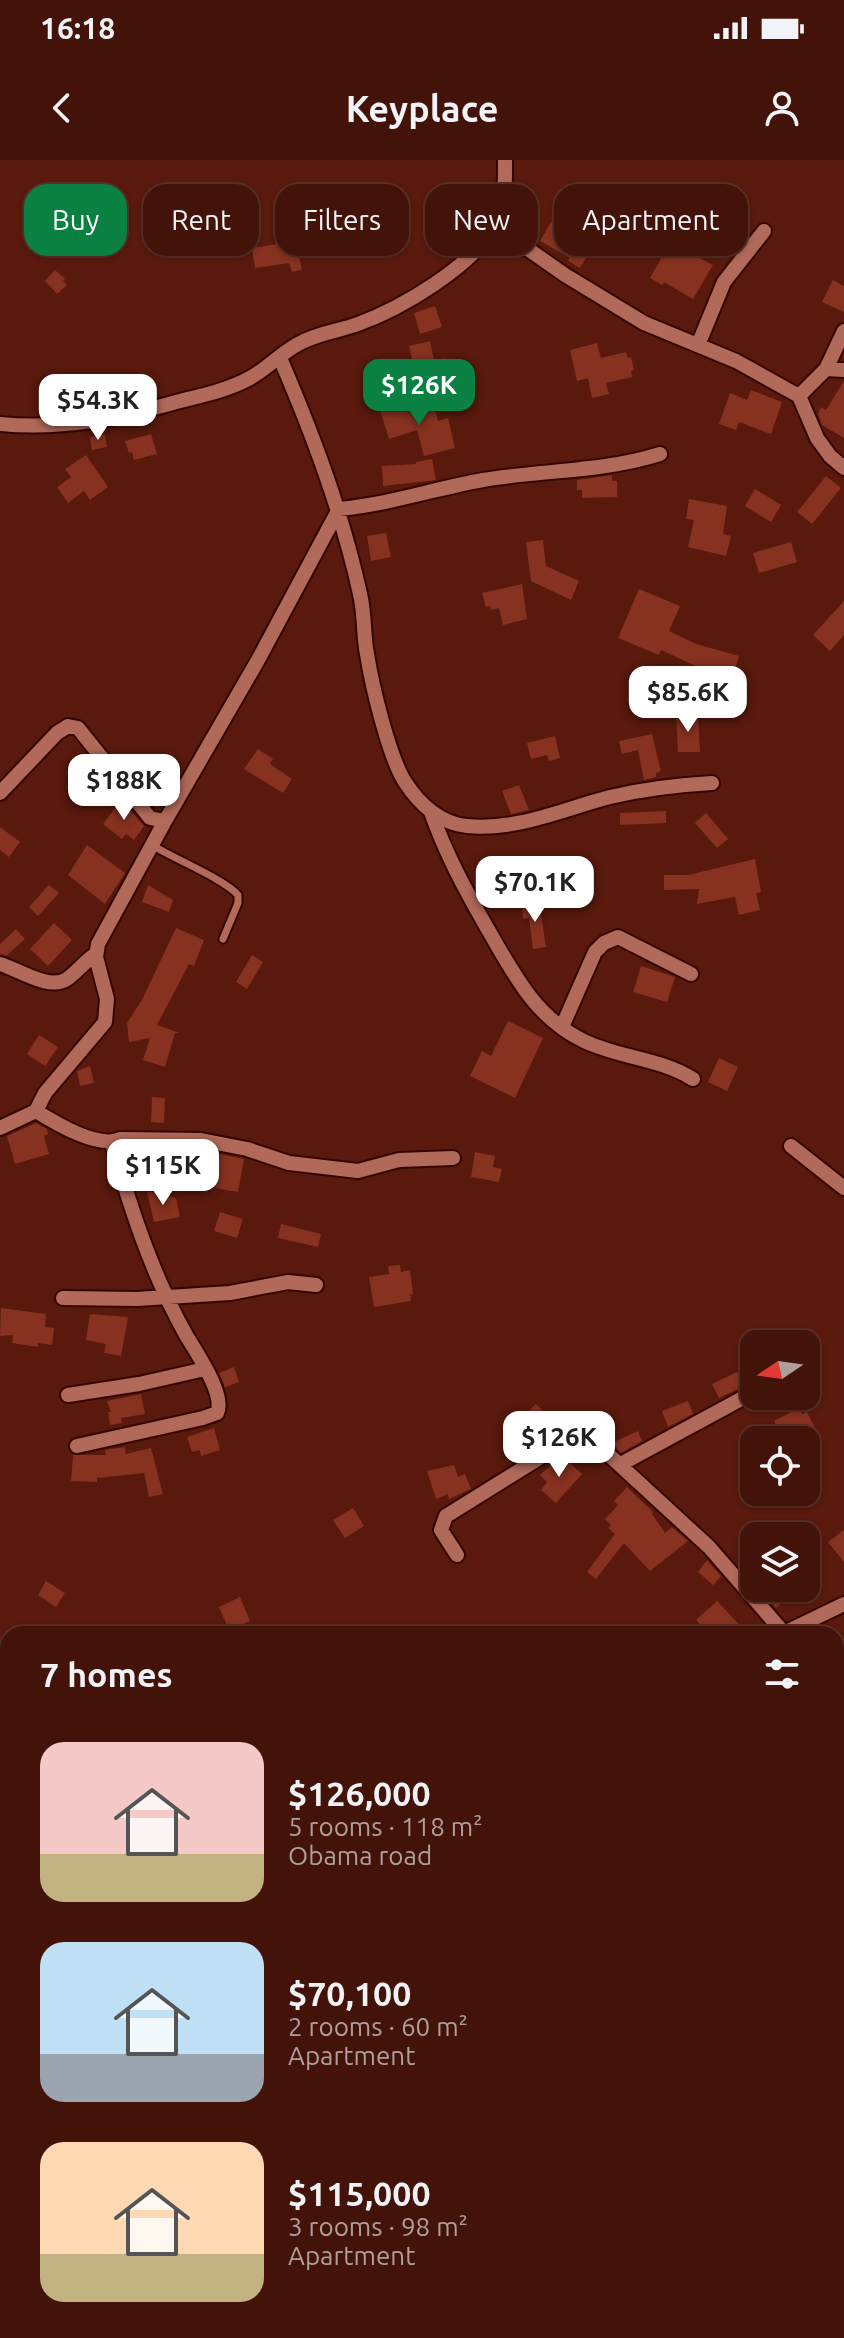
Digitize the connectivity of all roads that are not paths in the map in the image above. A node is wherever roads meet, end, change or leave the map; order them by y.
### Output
1 (505, 160) edge
2 (503, 184) edge
3 (764, 231) dead end
4 (468, 256) edge
5 (538, 256) edge
6 (844, 331) edge
7 (698, 345) junction
8 (280, 358) junction
9 (826, 369) junction
10 (844, 370) edge
11 (799, 396) junction
12 (0, 424) edge
13 (660, 454) dead end
14 (844, 468) edge
15 (339, 509) junction
16 (712, 783) dead end
17 (0, 793) edge
18 (431, 812) junction
19 (165, 821) junction
20 (152, 845) junction
21 (223, 939) dead end
22 (96, 954) junction
23 (0, 964) edge
24 (691, 974) dead end
25 (562, 1027) junction
26 (693, 1079) dead end
27 (36, 1111) junction
28 (0, 1128) edge
29 (112, 1143) junction
30 (791, 1146) dead end
31 (453, 1158) dead end
32 (844, 1188) edge
33 (316, 1285) dead end
34 (165, 1297) junction
35 (63, 1298) dead end
36 (205, 1369) junction
37 (68, 1395) dead end
38 (740, 1400) edge
39 (77, 1446) dead end
40 (621, 1464) junction
41 (457, 1555) dead end
42 (844, 1604) edge
43 (777, 1626) edge
44 (800, 1626) edge

1 - 2 street
3 - 7 street
4 - 8 street
5 - 7 street
6 - 9 street
7 - 11 street
8 - 12 street
8 - 15 street
9 - 10 street
9 - 11 street
11 - 14 street
13 - 15 street
15 - 18 street
15 - 19 street
16 - 18 street
17 - 19 street
18 - 25 street
19 - 20 street
20 - 21 lane
20 - 22 street
22 - 23 street
22 - 27 street
24 - 25 street
25 - 26 street
27 - 28 street
27 - 29 street
29 - 31 street
29 - 34 street
30 - 32 street
33 - 34 street
34 - 35 street
34 - 36 street
36 - 37 street
36 - 39 street
38 - 40 street
40 - 41 street
40 - 43 street
42 - 44 street

